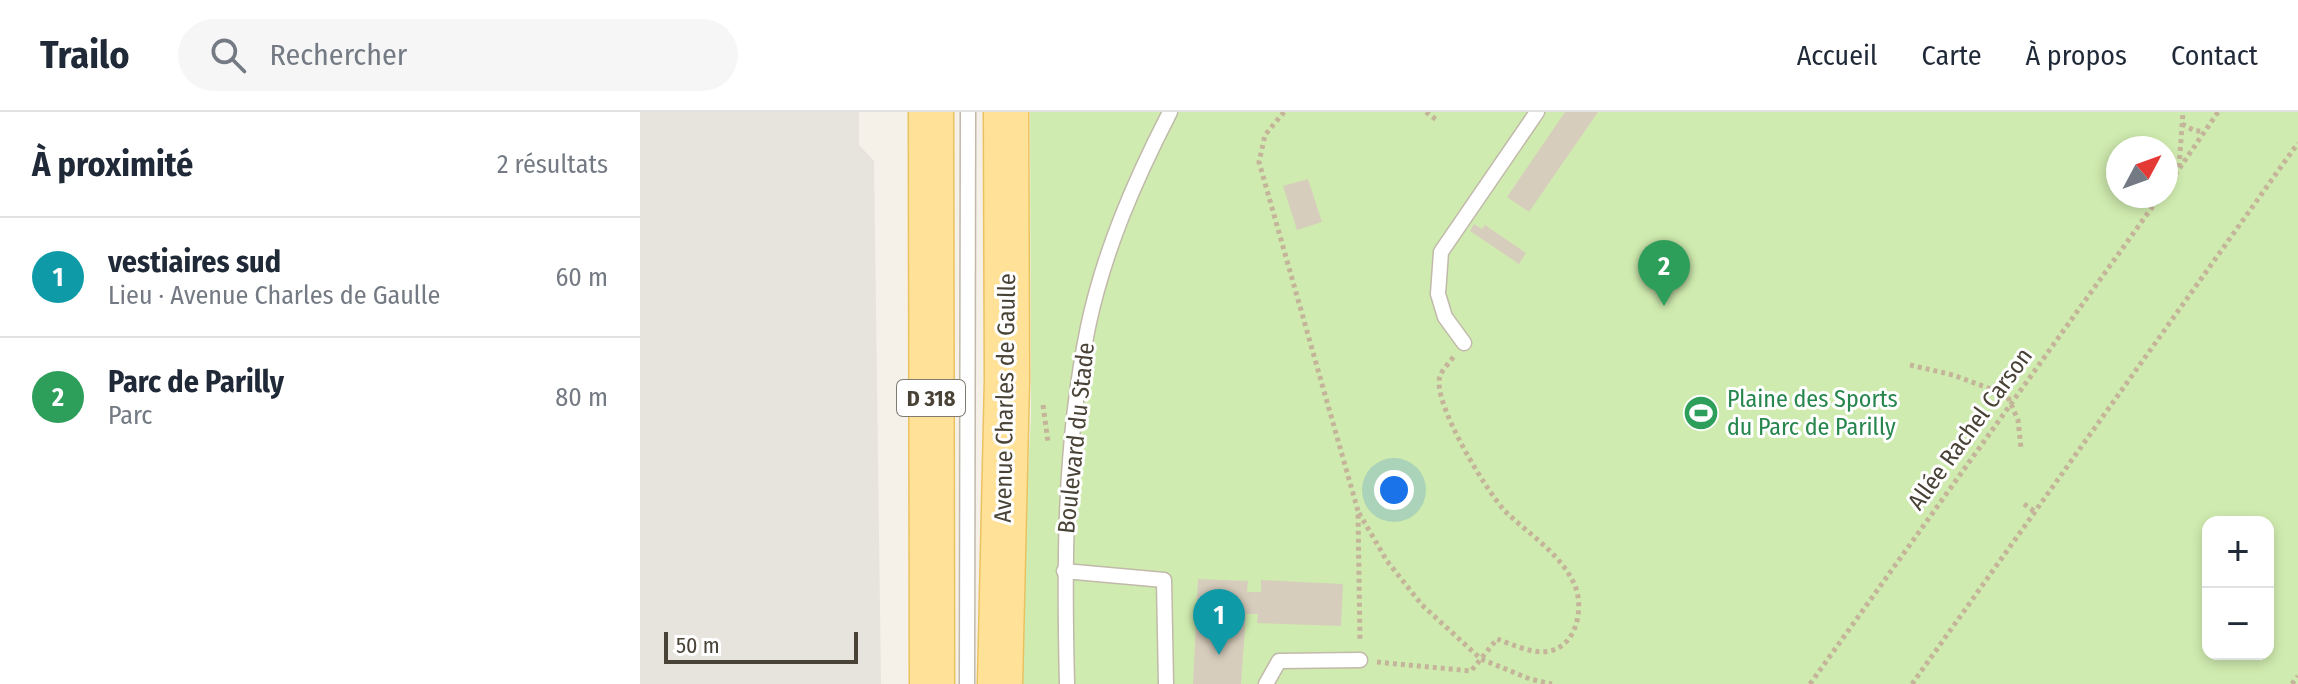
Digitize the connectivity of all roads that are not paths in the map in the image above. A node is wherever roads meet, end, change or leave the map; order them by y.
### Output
1 (931, 112) edge
2 (968, 112) edge
3 (1006, 112) edge
4 (1170, 112) edge
5 (1537, 112) edge
6 (1464, 343) road end
7 (1064, 571) junction
8 (1360, 660) road end
9 (932, 684) edge
10 (967, 684) edge
11 (1000, 684) edge
12 (1067, 684) edge
13 (1166, 684) edge
14 (1266, 684) edge

1 - 9 main road, D 318
2 - 10 lane
3 - 11 main road, Avenue Charles de Gaulle
4 - 7 lane, Boulevard du Stade
5 - 6 lane
7 - 12 lane, Boulevard du Stade
7 - 13 lane
8 - 14 lane

